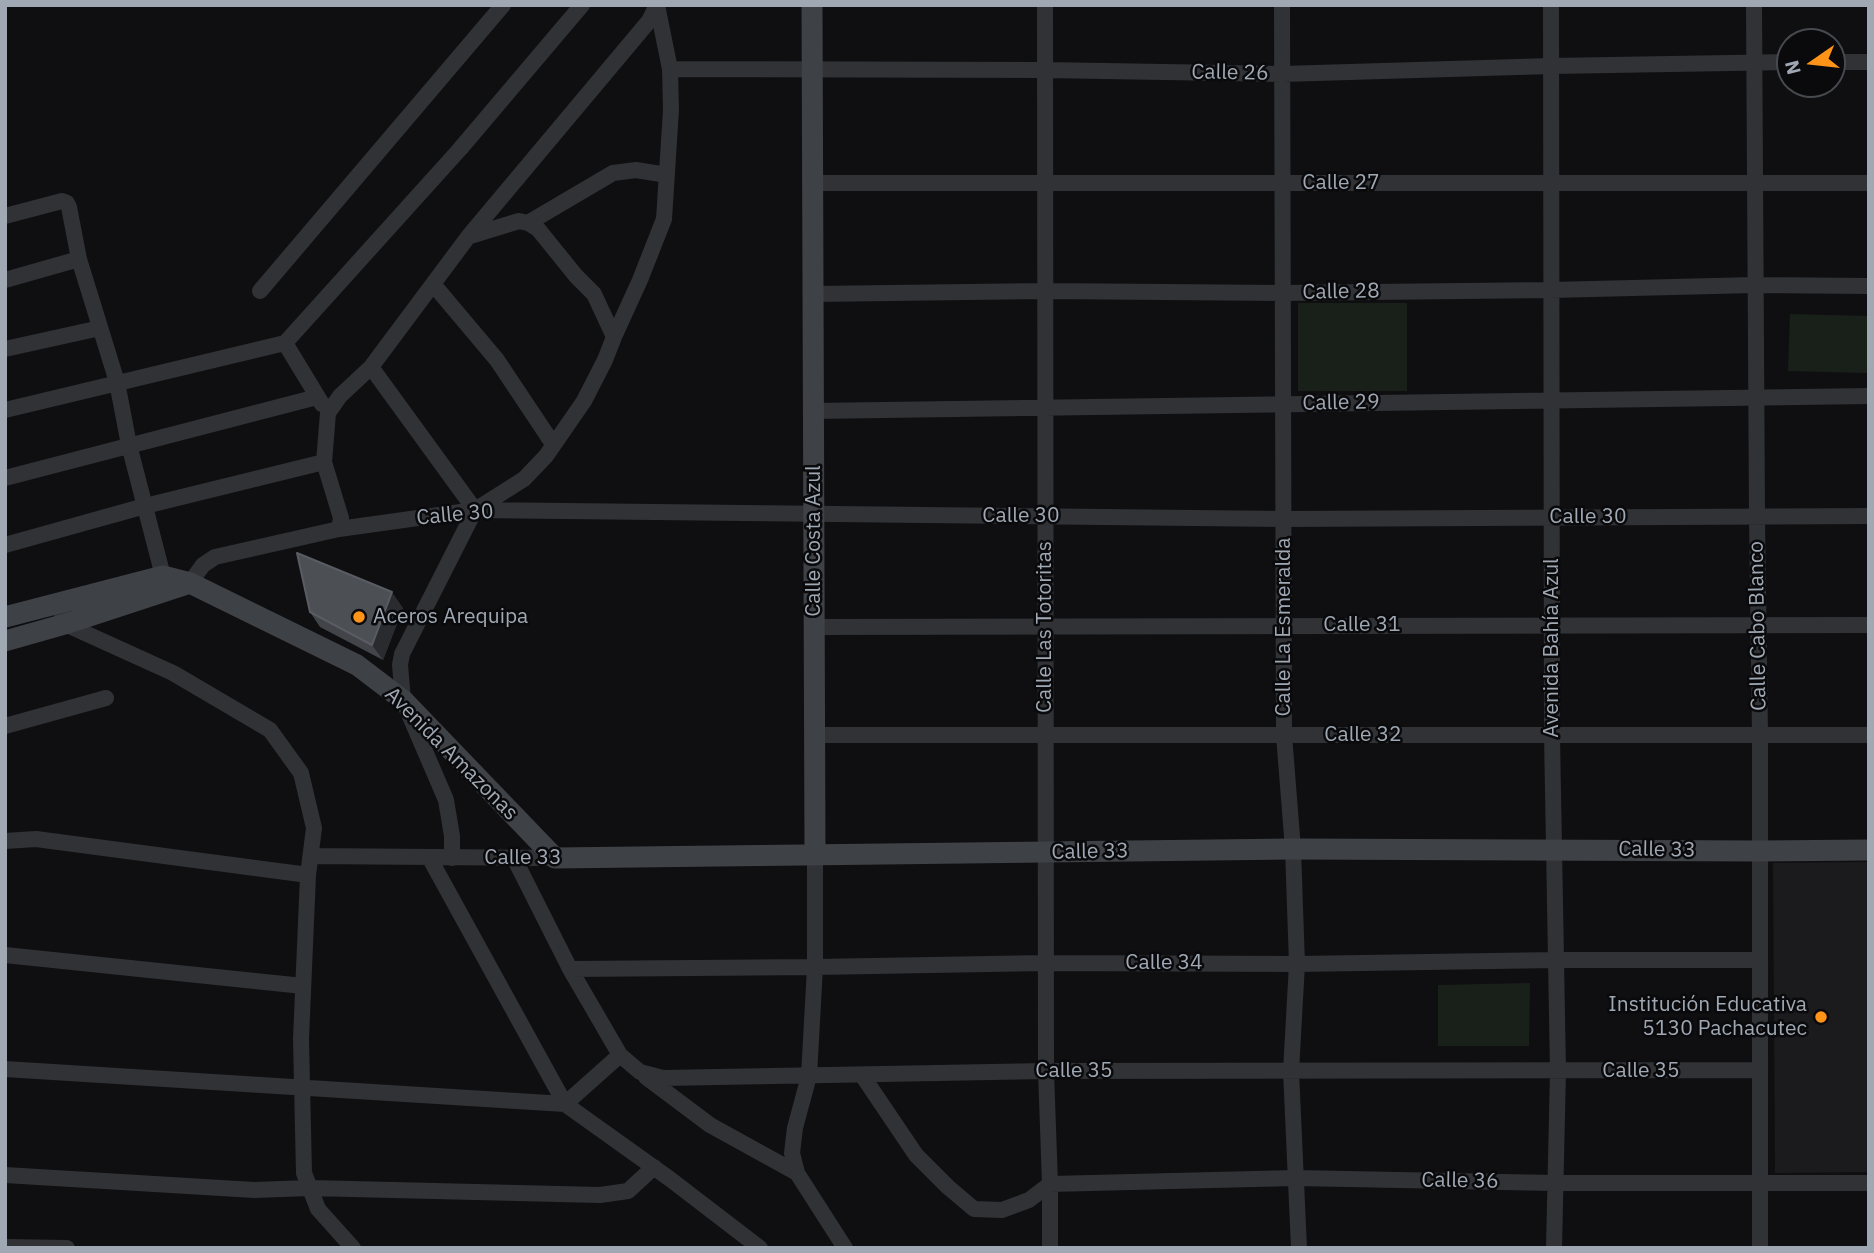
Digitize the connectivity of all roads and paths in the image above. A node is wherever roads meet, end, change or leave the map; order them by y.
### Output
1 (503, 5) edge
2 (582, 5) edge
3 (657, 5) edge
4 (812, 5) edge
5 (1045, 5) edge
6 (1282, 5) edge
7 (1551, 5) edge
8 (1754, 5) edge
9 (1755, 62) junction
10 (1776, 62) edge
11 (1846, 62) edge
12 (1869, 62) edge
13 (1551, 66) junction
14 (670, 69) junction
15 (812, 70) junction
16 (1045, 71) junction
17 (1282, 74) junction
18 (667, 174) junction
19 (812, 183) junction
20 (1045, 183) junction
21 (1283, 183) junction
22 (1551, 183) junction
23 (1755, 183) junction
24 (1869, 183) edge
25 (5, 216) edge
26 (528, 223) junction
27 (468, 237) junction
28 (79, 259) junction
29 (5, 280) edge
30 (433, 284) junction
31 (1755, 285) junction
32 (1869, 285) edge
33 (1551, 290) junction
34 (260, 291) dead end
35 (1045, 291) junction
36 (1283, 293) junction
37 (813, 294) junction
38 (100, 328) junction
39 (614, 337) junction
40 (285, 343) junction
41 (5, 349) edge
42 (371, 367) junction
43 (117, 382) junction
44 (1869, 396) edge
45 (317, 397) junction
46 (1756, 397) junction
47 (1552, 400) junction
48 (1283, 404) junction
49 (1045, 408) junction
50 (5, 410) edge
51 (813, 411) junction
52 (328, 413) junction
53 (553, 444) junction
54 (129, 445) junction
55 (324, 462) junction
56 (5, 478) edge
57 (145, 506) junction
58 (475, 510) junction
59 (814, 515) junction
60 (1045, 516) junction
61 (1757, 516) junction
62 (1869, 516) edge
63 (1552, 517) junction
64 (1284, 519) junction
65 (339, 529) junction
66 (5, 545) edge
67 (163, 576) junction
68 (190, 583) junction
69 (62, 614) junction
70 (5, 617) edge
71 (1284, 625) junction
72 (1552, 625) junction
73 (1758, 625) junction
74 (1869, 625) edge
75 (1046, 626) junction
76 (814, 627) junction
77 (5, 641) edge
78 (106, 698) dead end
79 (403, 701) junction
80 (5, 726) edge
81 (814, 735) junction
82 (1046, 735) junction
83 (1284, 735) junction
84 (1760, 735) junction
85 (1869, 735) edge
86 (1552, 736) junction
87 (5, 841) edge
88 (1293, 849) junction
89 (1555, 849) junction
90 (1869, 849) edge
91 (1760, 851) junction
92 (1046, 853) junction
93 (815, 854) junction
94 (311, 856) junction
95 (429, 857) junction
96 (452, 858) junction
97 (514, 858) junction
98 (555, 858) junction
99 (309, 875) junction
100 (5, 956) edge
101 (1556, 960) junction
102 (1759, 960) junction
103 (1046, 963) junction
104 (1297, 964) junction
105 (815, 967) junction
106 (570, 969) junction
107 (303, 986) junction
108 (620, 1055) junction
109 (5, 1069) edge
110 (1759, 1070) junction
111 (1046, 1071) junction
112 (1291, 1071) junction
113 (1558, 1071) junction
114 (640, 1072) junction
115 (862, 1075) junction
116 (809, 1076) junction
117 (302, 1087) junction
118 (565, 1104) junction
119 (654, 1167) junction
120 (797, 1173) junction
121 (5, 1175) edge
122 (1295, 1178) junction
123 (1555, 1183) junction
124 (1760, 1183) junction
125 (1869, 1183) edge
126 (1051, 1184) junction
127 (310, 1188) junction
128 (5, 1247) edge
129 (35, 1247) edge
130 (67, 1248) edge
131 (353, 1248) edge
132 (760, 1248) edge
133 (845, 1248) edge
134 (1050, 1248) edge
135 (1299, 1248) edge
136 (1554, 1248) edge
137 (1760, 1248) edge

1 - 34 street
2 - 40 street
3 - 14 street
3 - 27 street
4 - 15 street, Calle Costa Azul
5 - 16 street, Calle Las Totoritas
6 - 17 street, Calle La Esmeralda
7 - 13 street, Avenida Bahía Azul
8 - 9 street, Calle Cabo Blanco
9 - 10 street, Calle 26
9 - 13 street, Calle 26
9 - 23 street, Calle Cabo Blanco
11 - 12 street
13 - 17 street, Calle 26
13 - 22 street, Avenida Bahía Azul
14 - 15 street, Calle 26
14 - 18 street
15 - 16 street, Calle 26
15 - 19 street, Calle Costa Azul
16 - 17 street, Calle 26
16 - 20 street, Calle Las Totoritas
17 - 21 street, Calle La Esmeralda
18 - 26 street
18 - 39 street
19 - 20 street, Calle 27
19 - 37 street, Calle Costa Azul
20 - 21 street, Calle 27
20 - 35 street, Calle Las Totoritas
21 - 22 street, Calle 27
21 - 36 street, Calle La Esmeralda
22 - 23 street, Calle 27
22 - 33 street, Avenida Bahía Azul
23 - 24 street, Calle 27
23 - 31 street, Calle Cabo Blanco
25 - 28 street
26 - 27 street
26 - 39 street
27 - 30 street
28 - 29 street
28 - 38 street
30 - 42 street
30 - 53 street
31 - 32 street, Calle 28
31 - 33 street, Calle 28
31 - 46 street, Calle Cabo Blanco
33 - 36 street, Calle 28
33 - 47 street, Avenida Bahía Azul
35 - 36 street, Calle 28
35 - 37 street, Calle 28
35 - 49 street, Calle Las Totoritas
36 - 48 street, Calle La Esmeralda
37 - 51 street, Calle Costa Azul
38 - 41 street
38 - 43 street
39 - 53 street
40 - 43 street
40 - 45 street
42 - 52 street
42 - 58 street
43 - 50 street
43 - 54 street
44 - 46 street, Calle 29
45 - 52 street
45 - 54 street
46 - 47 street, Calle 29
46 - 61 street, Calle Cabo Blanco
47 - 48 street, Calle 29
47 - 63 street, Avenida Bahía Azul
48 - 49 street, Calle 29
48 - 64 street, Calle La Esmeralda
49 - 51 street, Calle 29
49 - 60 street, Calle Las Totoritas
51 - 59 street, Calle Costa Azul
52 - 55 street
53 - 58 street
54 - 56 street
54 - 57 street
55 - 57 street
55 - 65 street
57 - 66 street
57 - 67 street
58 - 59 street, Calle 30
58 - 65 street, Calle 30
58 - 79 street
59 - 60 street, Calle 30
59 - 76 street, Calle Costa Azul
60 - 64 street, Calle 30
60 - 75 street, Calle Las Totoritas
61 - 62 street, Calle 30
61 - 63 street, Calle 30
61 - 73 street, Calle Cabo Blanco
63 - 64 street, Calle 30
63 - 72 street, Avenida Bahía Azul
64 - 71 street, Calle La Esmeralda
65 - 68 street, Calle 30
67 - 68 street, Avenida Amazonas
67 - 69 street, Avenida Amazonas
68 - 69 street, Avenida Amazonas
68 - 79 street, Avenida Amazonas
69 - 70 street, Avenida Amazonas
69 - 77 street, Avenida Amazonas
69 - 94 street
71 - 72 street, Calle 31
71 - 75 street, Calle 31
71 - 83 street, Calle La Esmeralda
72 - 73 street, Calle 31
72 - 86 street, Avenida Bahía Azul
73 - 74 street, Calle 31
73 - 84 street, Calle Cabo Blanco
75 - 76 street, Calle 31
75 - 82 street, Calle Las Totoritas
76 - 81 street, Calle Costa Azul
78 - 80 street
79 - 96 street
79 - 98 street, Avenida Amazonas
81 - 82 street, Calle 32
81 - 93 street, Calle Costa Azul
82 - 83 street, Calle 32
82 - 92 street, Calle Las Totoritas
83 - 86 street, Calle 32
83 - 88 street, Calle La Esmeralda
84 - 85 street, Calle 32
84 - 86 street, Calle 32
84 - 91 street, Calle Cabo Blanco
86 - 89 street, Avenida Bahía Azul
87 - 99 street
88 - 89 street, Calle 33
88 - 92 street, Calle 33
88 - 104 street, Calle La Esmeralda
89 - 91 street, Calle 33
89 - 101 street, Avenida Bahía Azul
90 - 91 street, Calle 33
91 - 102 street, Calle Cabo Blanco
92 - 93 street, Calle 33
92 - 103 street, Calle Las Totoritas
93 - 98 street, Calle 33
93 - 105 street, Calle Costa Azul
94 - 95 street, Calle 33
94 - 99 street
95 - 96 street, Calle 33
95 - 118 street
96 - 97 street, Calle 33
97 - 98 street, Calle 33
97 - 106 street
99 - 107 street
100 - 107 street
101 - 102 street, Calle 34
101 - 104 street, Calle 34
101 - 113 street, Avenida Bahía Azul
102 - 110 street, Calle Cabo Blanco
103 - 104 street, Calle 34
103 - 105 street, Calle 34
103 - 111 street, Calle Las Totoritas
104 - 112 street, Calle La Esmeralda
105 - 106 street, Calle 34
105 - 116 street, Calle Costa Azul
106 - 108 street
107 - 117 street
108 - 114 street
108 - 118 street
109 - 117 street
110 - 113 street, Calle 35
110 - 124 street, Calle Cabo Blanco
111 - 112 street, Calle 35
111 - 115 street, Calle 35
111 - 126 street, Calle Las Totoritas
112 - 113 street, Calle 35
112 - 122 street, Calle La Esmeralda
113 - 123 street, Avenida Bahía Azul
114 - 116 street, Calle 35
114 - 120 street
115 - 116 street, Calle 35
115 - 126 street
116 - 120 street, Calle Costa Azul
117 - 118 street
117 - 127 street
118 - 119 street
119 - 127 street
119 - 132 street
120 - 133 street
121 - 127 street
122 - 123 street, Calle 36
122 - 126 street, Calle 36
122 - 135 street, Calle La Esmeralda
123 - 124 street, Calle 36
123 - 136 street, Avenida Bahía Azul
124 - 125 street, Calle 36
124 - 137 street, Calle Cabo Blanco
126 - 134 street, Calle Las Totoritas
127 - 131 street
128 - 129 street
129 - 130 street

